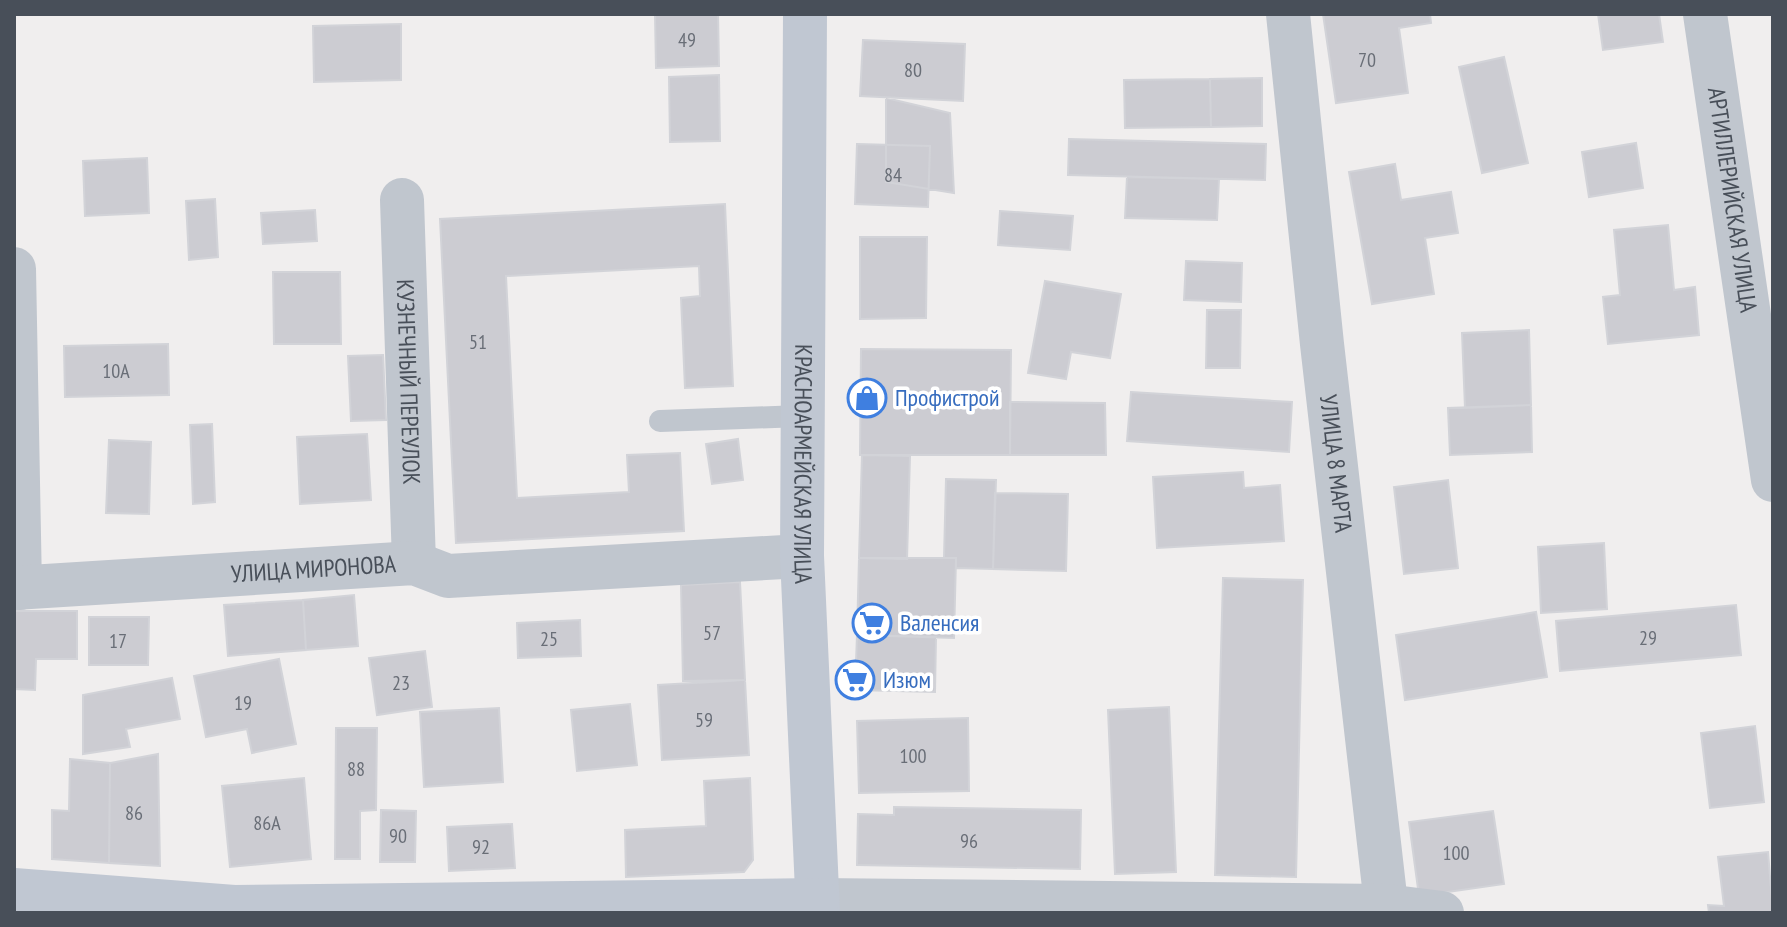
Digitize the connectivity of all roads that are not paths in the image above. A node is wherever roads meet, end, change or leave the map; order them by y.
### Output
1 (805, 14) edge
2 (1288, 14) edge
3 (1705, 14) edge
4 (402, 200) dead end
5 (14, 269) edge
6 (801, 416) junction
7 (660, 421) dead end
8 (1773, 480) edge
9 (802, 556) junction
10 (414, 563) junction
11 (17, 588) edge
12 (14, 890) edge
13 (818, 907) edge
14 (234, 910) edge
15 (1387, 910) edge
16 (1442, 913) edge

1 - 6 main road, КРАСНОАРМЕЙСКАЯ УЛИЦА
2 - 15 street, УЛИЦА 8 МАРТА
3 - 8 street, АРТИЛЛЕРИЙСКАЯ УЛИЦА
4 - 10 street, КУЗНЕЧНЫЙ ПЕРЕУЛОК
5 - 11 street
6 - 7 lane
6 - 9 main road, КРАСНОАРМЕЙСКАЯ УЛИЦА
9 - 10 street, УЛИЦА МИРОНОВА
9 - 13 main road, КРАСНОАРМЕЙСКАЯ УЛИЦА
10 - 11 street, УЛИЦА МИРОНОВА
12 - 14 main road
13 - 14 main road
13 - 15 street
15 - 16 street

